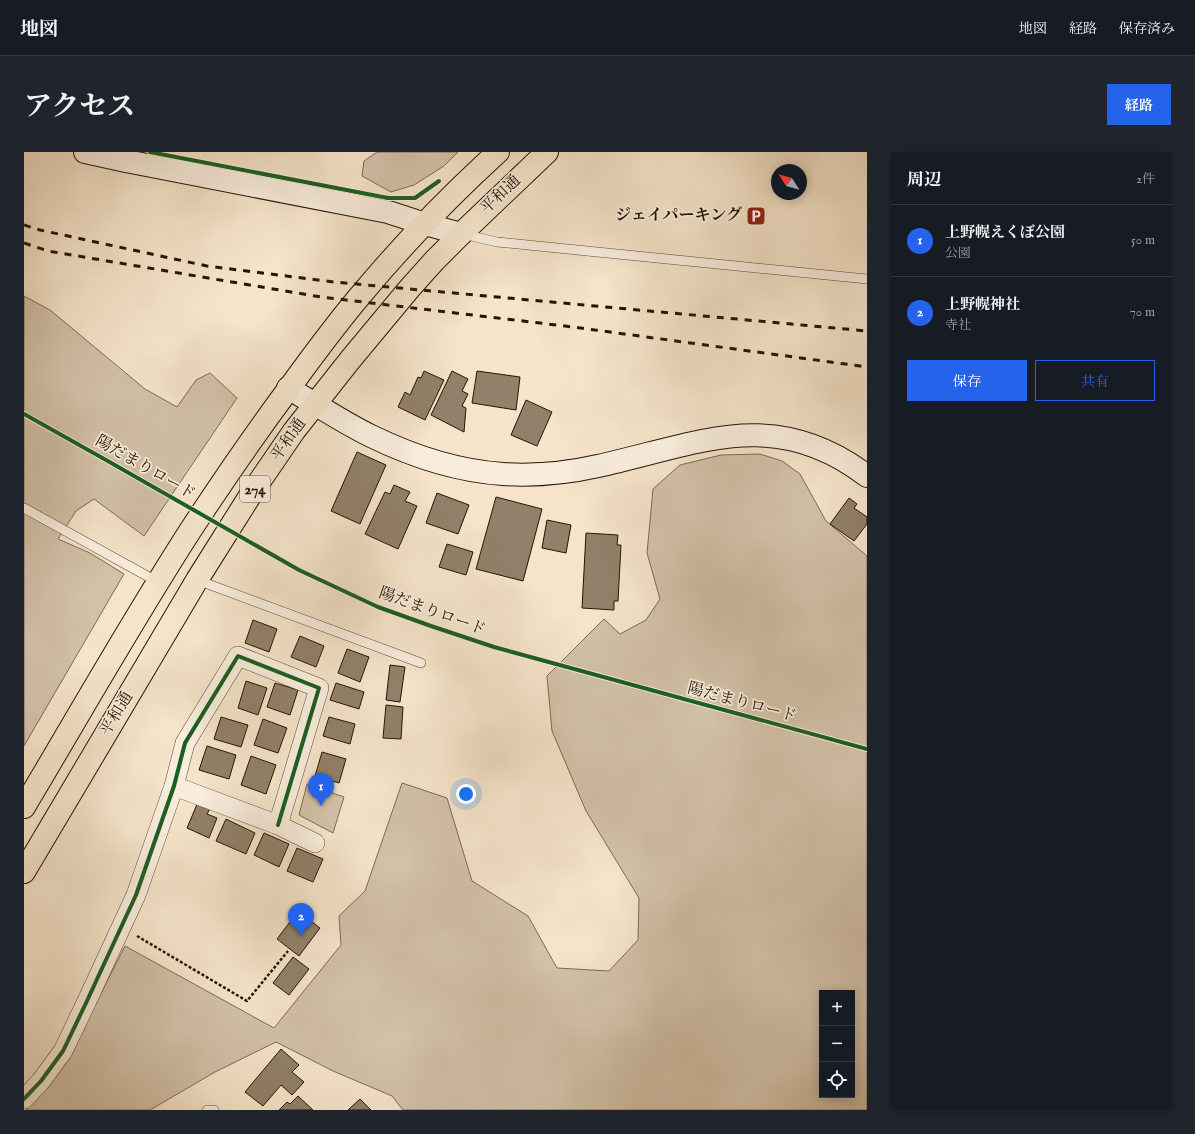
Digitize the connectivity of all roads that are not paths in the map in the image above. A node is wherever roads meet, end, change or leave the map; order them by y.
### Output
1 (85, 152) edge
2 (498, 152) edge
3 (547, 152) edge
4 (127, 157) edge
5 (425, 224) junction
6 (461, 234) junction
7 (867, 279) edge
8 (288, 388) junction
9 (315, 403) junction
10 (867, 476) edge
11 (24, 508) edge
12 (197, 580) junction
13 (158, 582) junction
14 (421, 663) dead end
15 (174, 786) junction
16 (24, 808) edge
17 (278, 825) junction
18 (315, 843) dead end
19 (24, 872) edge
20 (24, 1099) edge
21 (207, 1110) edge
22 (214, 1110) edge

1 - 4 street
2 - 5 highway, 平和通 / 274
3 - 6 highway, 平和通 / 274
4 - 5 street
5 - 6 street
5 - 8 highway, 平和通 / 274
6 - 7 lane
6 - 9 highway, 平和通 / 274
8 - 9 street
8 - 13 highway, 平和通 / 274
9 - 10 street
9 - 12 highway, 平和通 / 274
11 - 13 lane
12 - 14 lane
12 - 19 highway, 平和通 / 274
13 - 16 highway, 平和通 / 274
15 - 17 street
15 - 17 street
15 - 20 street
17 - 18 street
21 - 22 lane

